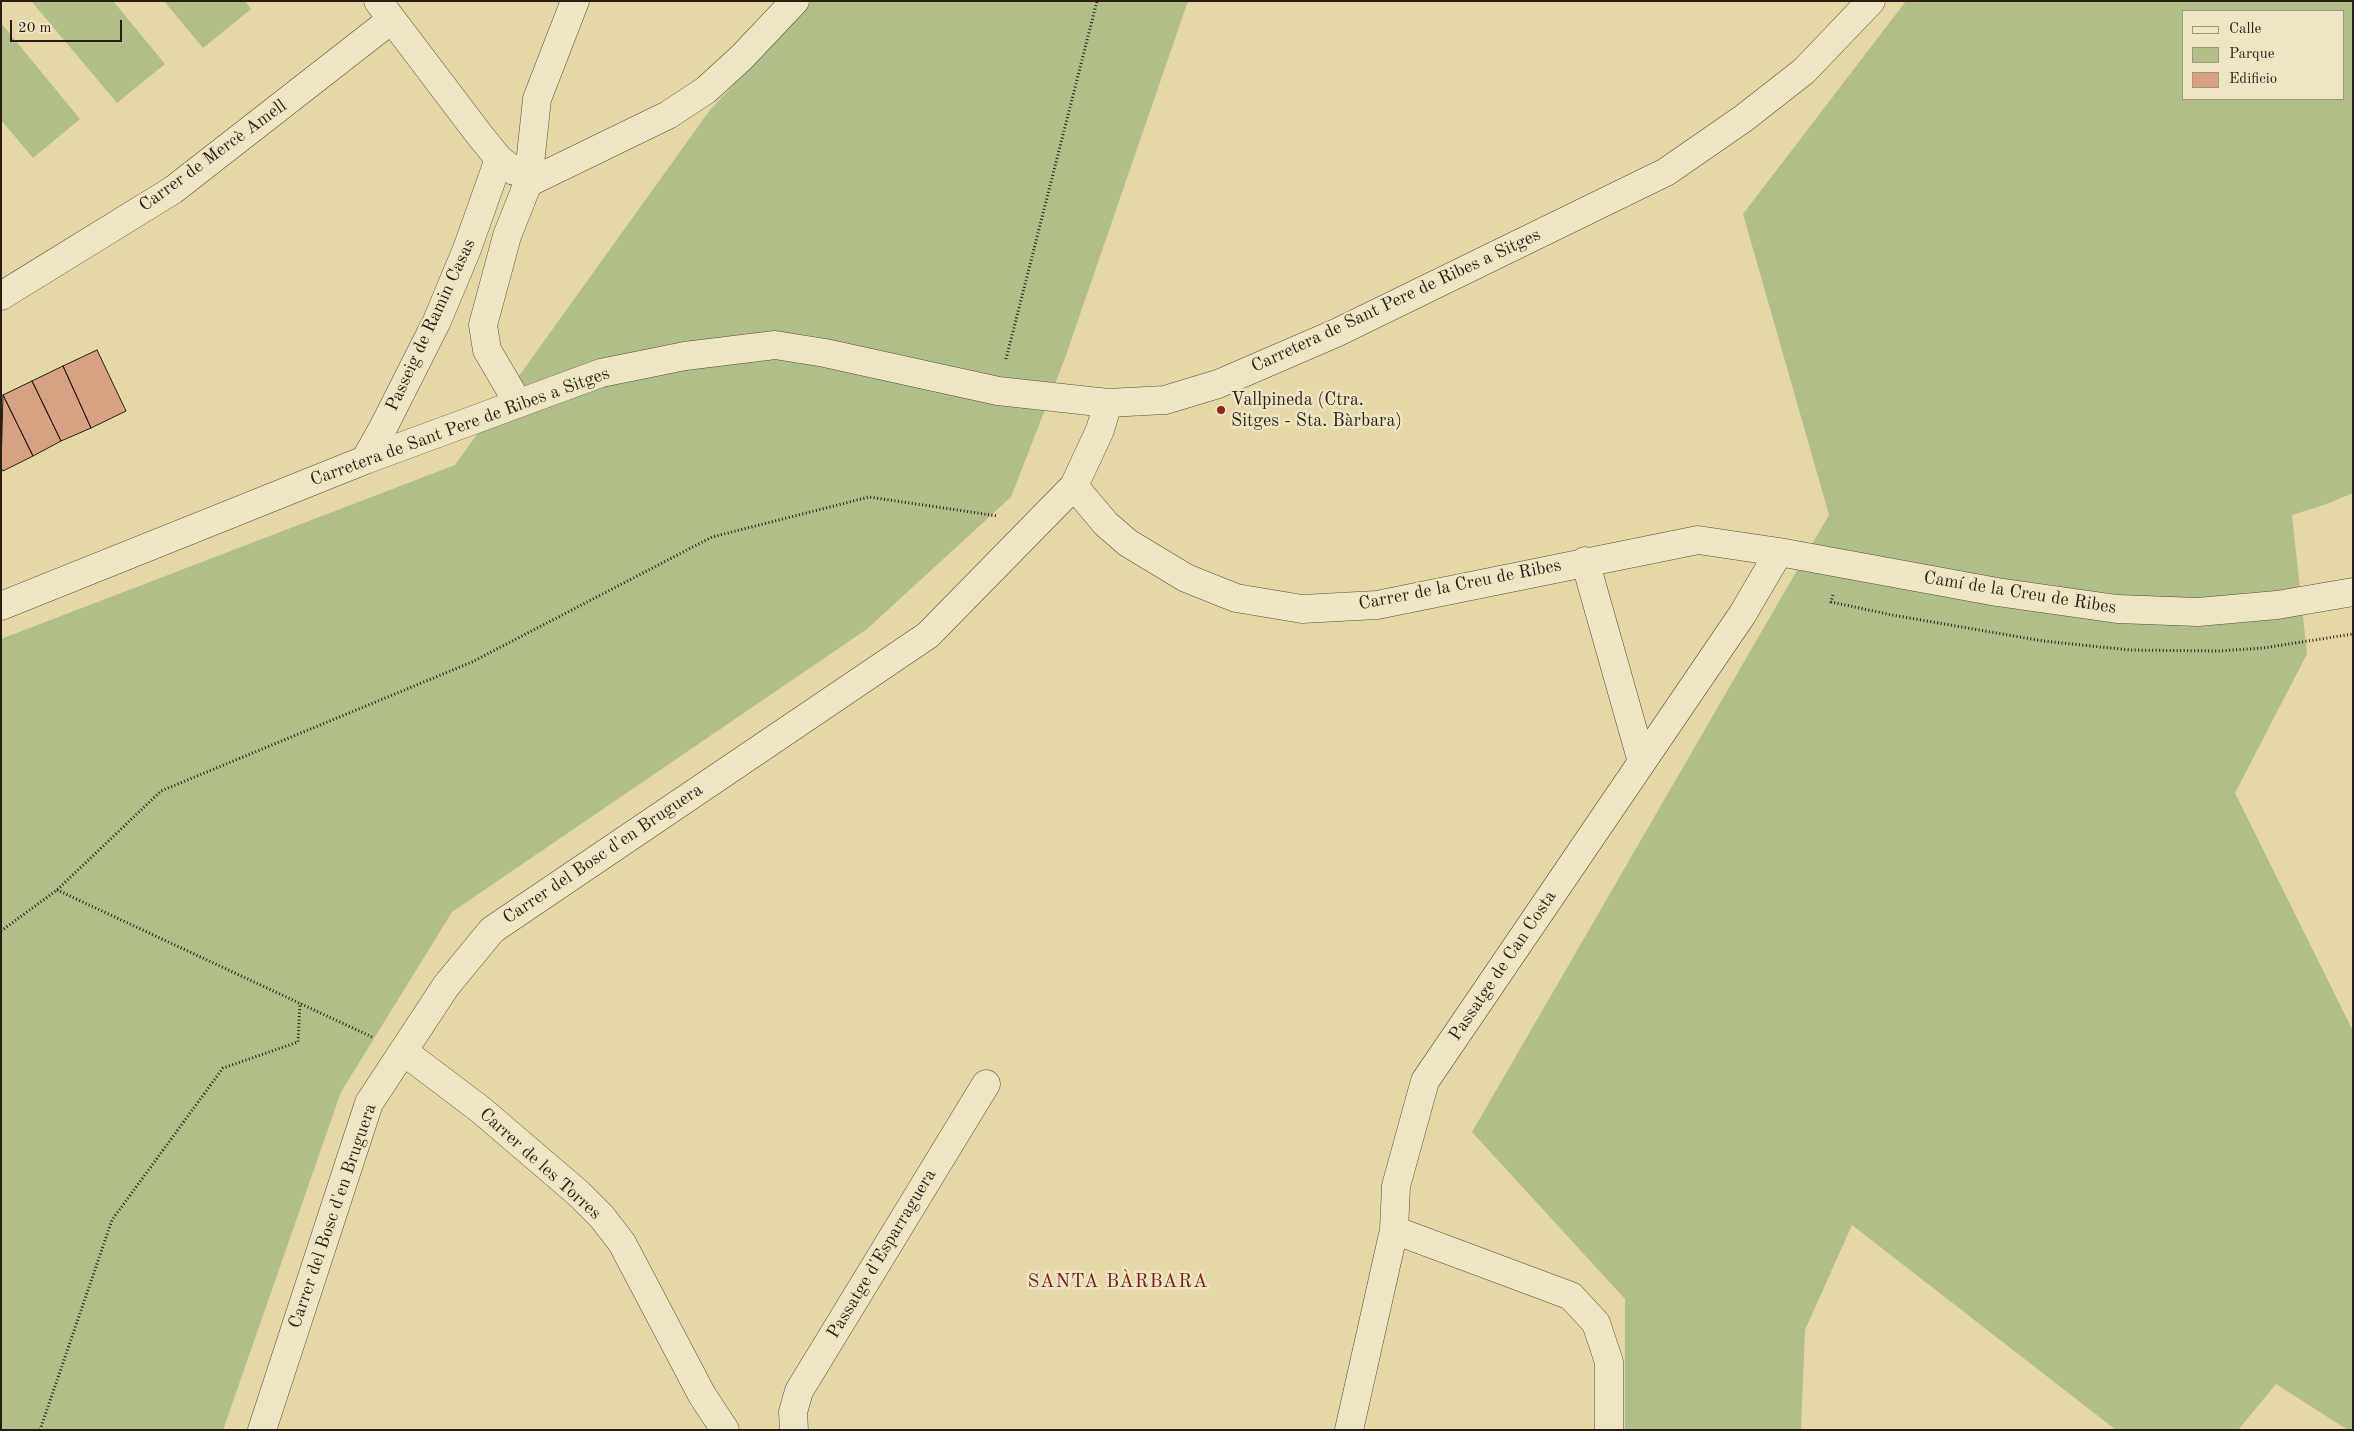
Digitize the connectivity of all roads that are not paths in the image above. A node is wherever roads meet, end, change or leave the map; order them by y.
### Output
1 (575, 1) edge
2 (795, 1) edge
3 (1871, 1) edge
4 (384, 11) edge
5 (499, 159) junction
6 (528, 183) junction
7 (1, 296) edge
8 (518, 403) junction
9 (1108, 403) junction
10 (364, 460) junction
11 (1074, 486) junction
12 (1779, 552) junction
13 (1585, 561) junction
14 (2353, 592) edge
15 (1, 606) edge
16 (1642, 762) junction
17 (403, 1051) junction
18 (986, 1084) dead end
19 (1394, 1230) junction
20 (262, 1430) edge
21 (725, 1430) edge
22 (794, 1430) edge
23 (1349, 1430) edge
24 (1608, 1430) edge

1 - 6 street
2 - 6 street
3 - 9 street, Carretera de Sant Pere de Ribes a Sitges
4 - 5 street
4 - 7 street, Carrer de Mercè Amell
5 - 6 street
5 - 10 street, Passeig de Ramin Casas
6 - 8 street
8 - 9 street, Carretera de Sant Pere de Ribes a Sitges
8 - 10 street, Carretera de Sant Pere de Ribes a Sitges
9 - 11 street, Carrer del Bosc d'en Bruguera
10 - 15 street, Carretera de Sant Pere de Ribes a Sitges
11 - 13 street, Carrer de la Creu de Ribes
11 - 17 street, Carrer del Bosc d'en Bruguera
12 - 13 street, Carrer de la Creu de Ribes
12 - 14 street, Camí de la Creu de Ribes
12 - 16 street, Passatge de Can Costa
13 - 16 street, Carrer de la Creu de Ribes
16 - 19 street, Passatge de Can Costa
17 - 20 street, Carrer del Bosc d'en Bruguera
17 - 21 street, Carrer de les Torres
18 - 22 street, Passatge d'Esparraguera
19 - 23 street, Passatge de Can Costa
19 - 24 street

